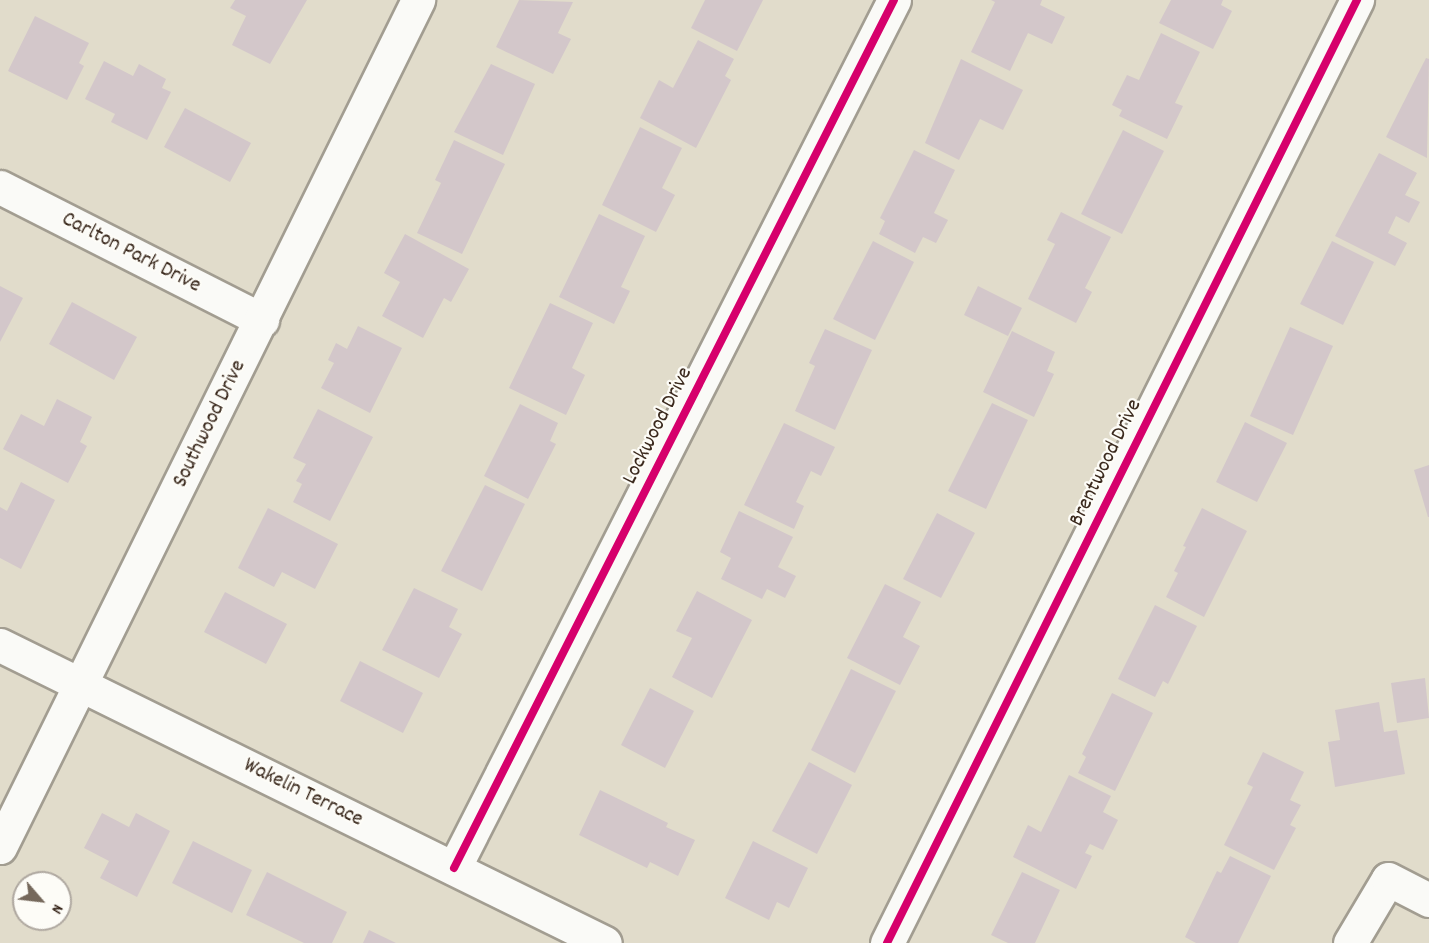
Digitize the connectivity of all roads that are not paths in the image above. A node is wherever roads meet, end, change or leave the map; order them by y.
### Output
1 (418, 0) edge
2 (894, 0) edge
3 (1357, 0) edge
4 (0, 187) edge
5 (262, 320) junction
6 (0, 645) edge
7 (81, 683) junction
8 (0, 847) edge
9 (454, 868) junction
10 (1429, 900) edge
11 (605, 943) edge
12 (887, 943) edge
13 (1350, 943) edge

1 - 5 street, Southwood Drive
2 - 9 street, Lockwood Drive
3 - 12 street, Brentwood Drive
4 - 5 street, Carlton Park Drive
5 - 7 street, Southwood Drive
6 - 7 street, Wakelin Terrace
7 - 8 street, Southwood Drive
7 - 9 street, Wakelin Terrace
9 - 11 street, Wakelin Terrace
10 - 13 street

